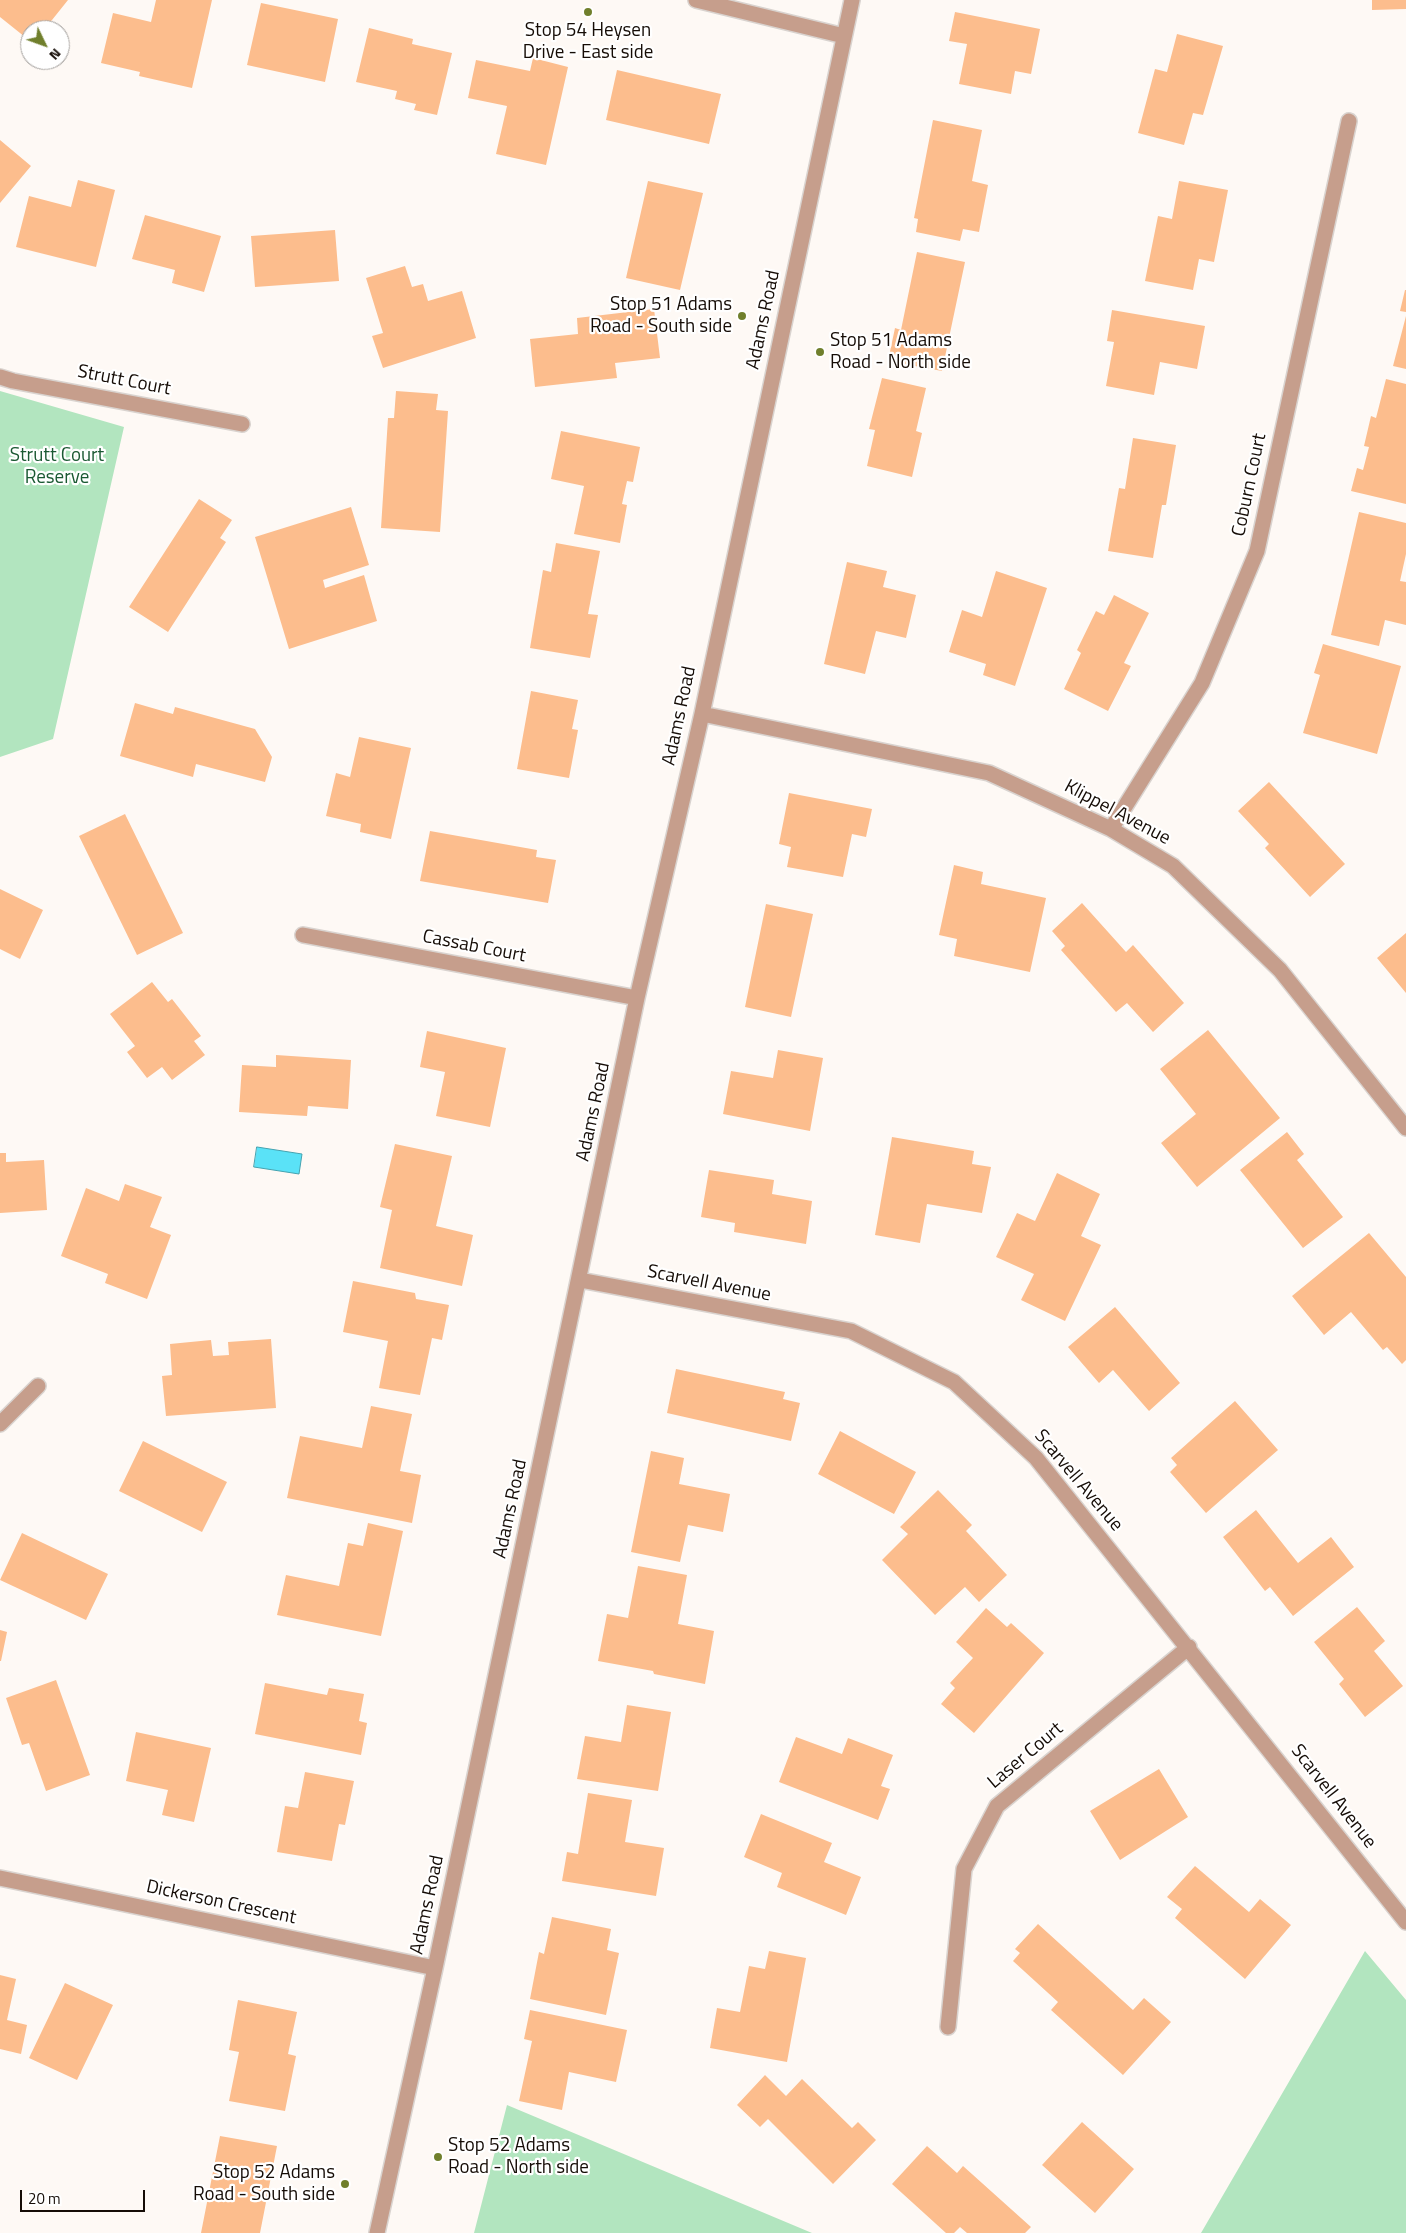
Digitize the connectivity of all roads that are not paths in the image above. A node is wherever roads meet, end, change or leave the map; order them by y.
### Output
1 (696, 0) edge
2 (852, 0) edge
3 (844, 36) junction
4 (1349, 121) dead end
5 (0, 377) edge
6 (242, 424) dead end
7 (702, 714) junction
8 (1112, 828) junction
9 (303, 935) dead end
10 (637, 998) junction
11 (1406, 1128) edge
12 (580, 1280) junction
13 (38, 1386) dead end
14 (0, 1424) edge
15 (1189, 1647) junction
16 (0, 1878) edge
17 (1406, 1922) edge
18 (435, 1968) junction
19 (948, 2027) dead end
20 (377, 2233) edge

1 - 3 street
2 - 3 street, Adams Road
3 - 7 street, Adams Road
4 - 8 street, Coburn Court
5 - 6 street, Strutt Court
7 - 8 street, Klippel Avenue
7 - 10 street, Adams Road
8 - 11 street, Klippel Avenue
9 - 10 street, Cassab Court
10 - 12 street, Adams Road
12 - 15 street, Scarvell Avenue
12 - 18 street, Adams Road
13 - 14 street
15 - 17 street, Scarvell Avenue
15 - 19 street, Laser Court
16 - 18 street, Dickerson Crescent
18 - 20 street, Adams Road

